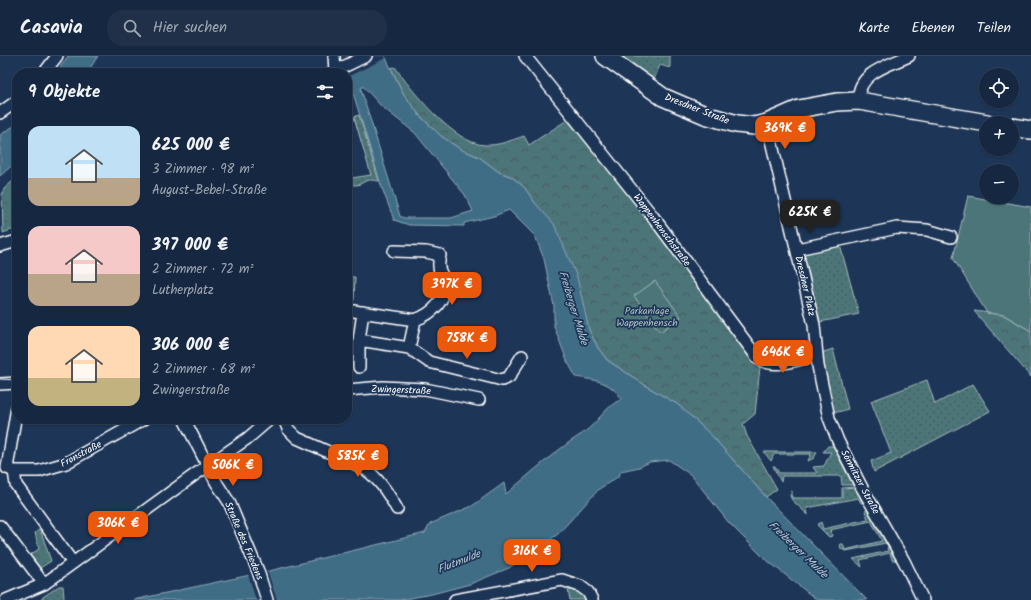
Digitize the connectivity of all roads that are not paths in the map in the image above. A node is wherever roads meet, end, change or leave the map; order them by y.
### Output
1 (57, 56) edge
2 (334, 56) edge
3 (366, 56) edge
4 (525, 56) edge
5 (605, 56) edge
6 (910, 56) edge
7 (48, 68) edge
8 (336, 68) edge
9 (340, 68) edge
10 (859, 101) junction
11 (12, 105) edge
12 (0, 113) edge
13 (979, 122) edge
14 (767, 123) junction
15 (1019, 128) edge
16 (1031, 130) edge
17 (951, 237) dead end
18 (12, 242) edge
19 (0, 246) edge
20 (797, 249) junction
21 (394, 251) dead end
22 (352, 311) edge
23 (363, 312) junction
24 (415, 320) junction
25 (360, 340) junction
26 (408, 348) junction
27 (522, 356) dead end
28 (817, 356) junction
29 (359, 367) dead end
30 (0, 384) edge
31 (12, 384) edge
32 (352, 390) edge
33 (479, 400) dead end
34 (14, 424) edge
35 (135, 424) edge
36 (186, 424) edge
37 (264, 424) edge
38 (286, 424) edge
39 (207, 466) junction
40 (7, 469) edge
41 (397, 509) dead end
42 (0, 526) edge
43 (73, 563) junction
44 (44, 584) junction
45 (6, 600) edge
46 (266, 600) edge
47 (458, 600) edge
48 (592, 600) edge
49 (923, 600) edge

1 - 7 street
2 - 8 street
3 - 9 street
4 - 28 street, Wappenhenschstraße
5 - 14 main road, Dresdner Straße
6 - 10 street
10 - 13 main road, Dresdner Straße
10 - 14 main road, Dresdner Straße
11 - 12 street
14 - 20 street, Dresdner Platz
15 - 16 main road
17 - 20 street
18 - 19 street
20 - 28 street, Dresdner Platz
21 - 24 street
22 - 23 street
23 - 24 street
23 - 25 street
24 - 26 street
25 - 26 street
25 - 29 street
26 - 27 street
28 - 49 street, Sörmitzer Straße
30 - 31 street
32 - 33 street, Zwingerstraße
34 - 40 street
35 - 40 street, Fronstraße
36 - 39 street, Straße des Friedens
37 - 39 street
38 - 41 street
39 - 43 street
39 - 46 street, Straße des Friedens
40 - 43 street
42 - 44 street
43 - 44 street
44 - 45 street
47 - 48 street

